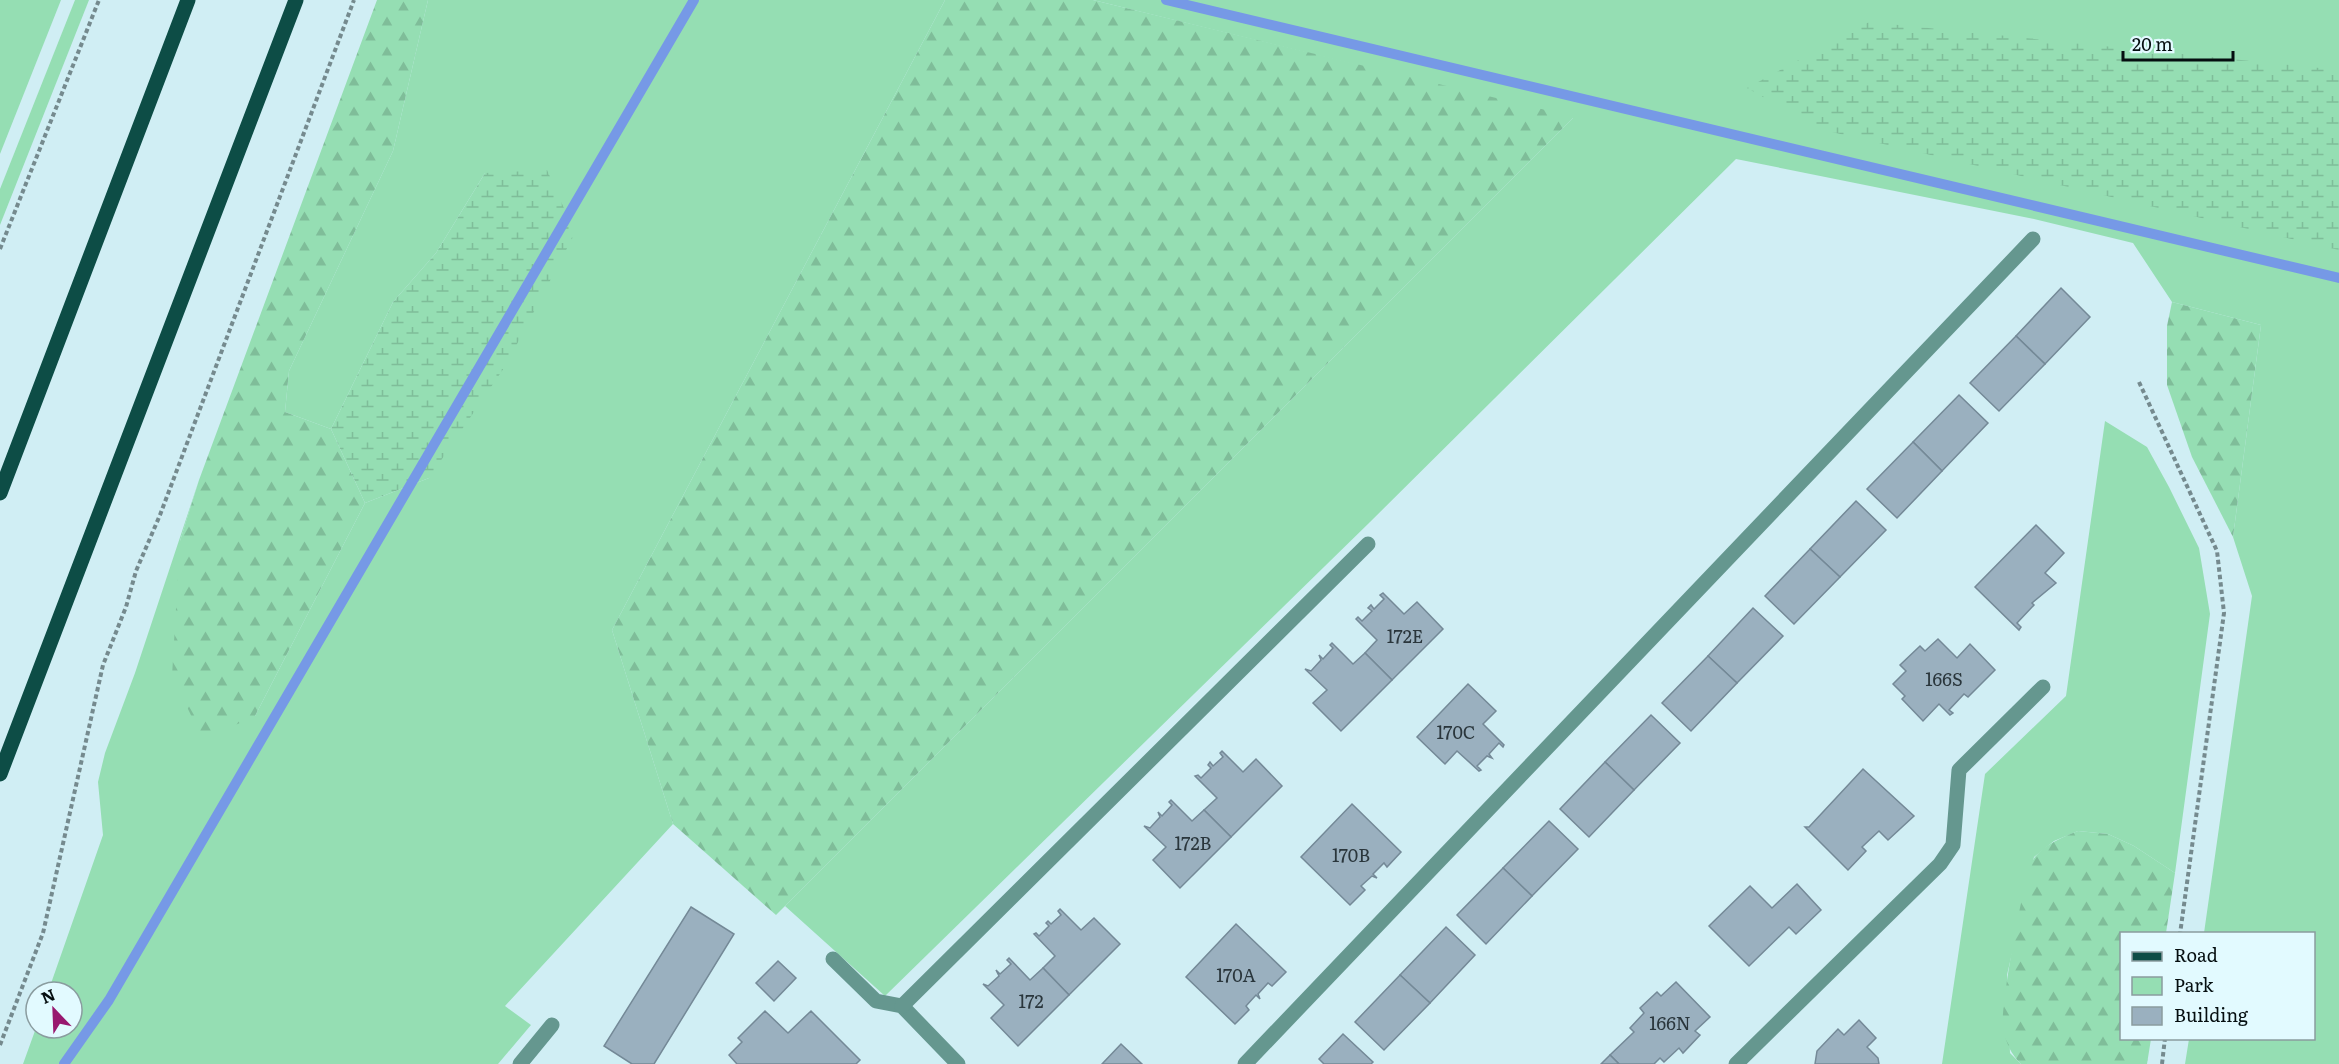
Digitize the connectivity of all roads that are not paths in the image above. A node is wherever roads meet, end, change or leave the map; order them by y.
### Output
1 (188, 0) edge
2 (296, 0) edge
3 (2033, 239) dead end
4 (0, 493) edge
5 (1368, 544) dead end
6 (2043, 687) dead end
7 (0, 774) edge
8 (833, 959) dead end
9 (902, 1006) junction
10 (552, 1025) dead end
11 (520, 1064) edge
12 (958, 1064) edge
13 (1245, 1064) edge
14 (1736, 1064) edge

1 - 4 main road
2 - 7 main road
3 - 13 lane
5 - 9 lane
6 - 14 lane
8 - 9 lane
9 - 12 lane
10 - 11 lane

